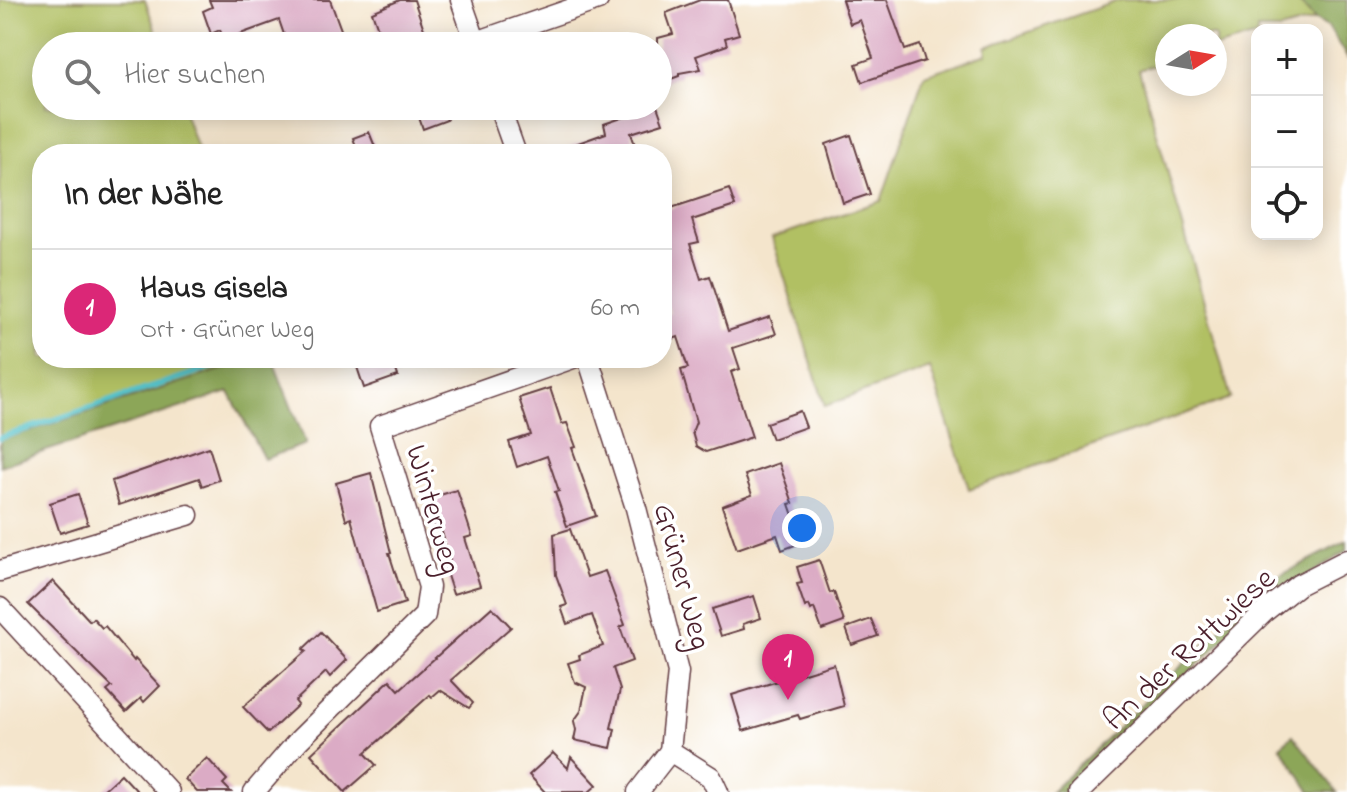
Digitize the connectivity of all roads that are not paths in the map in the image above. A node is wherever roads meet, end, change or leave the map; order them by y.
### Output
1 (461, 0) edge
2 (598, 0) edge
3 (473, 32) edge
4 (510, 32) edge
5 (504, 120) edge
6 (512, 144) edge
7 (545, 368) edge
8 (591, 368) edge
9 (188, 515) dead end
10 (1347, 560) edge
11 (0, 571) edge
12 (0, 608) edge
13 (670, 751) junction
14 (169, 792) edge
15 (254, 792) edge
16 (638, 792) edge
17 (718, 792) edge
18 (1079, 792) edge

1 - 3 street
2 - 4 street
5 - 6 street
7 - 15 street, Winterweg
8 - 13 street, Grüner Weg
9 - 11 street
10 - 18 street, An der Rottwiese
12 - 14 street
13 - 16 street
13 - 17 street

